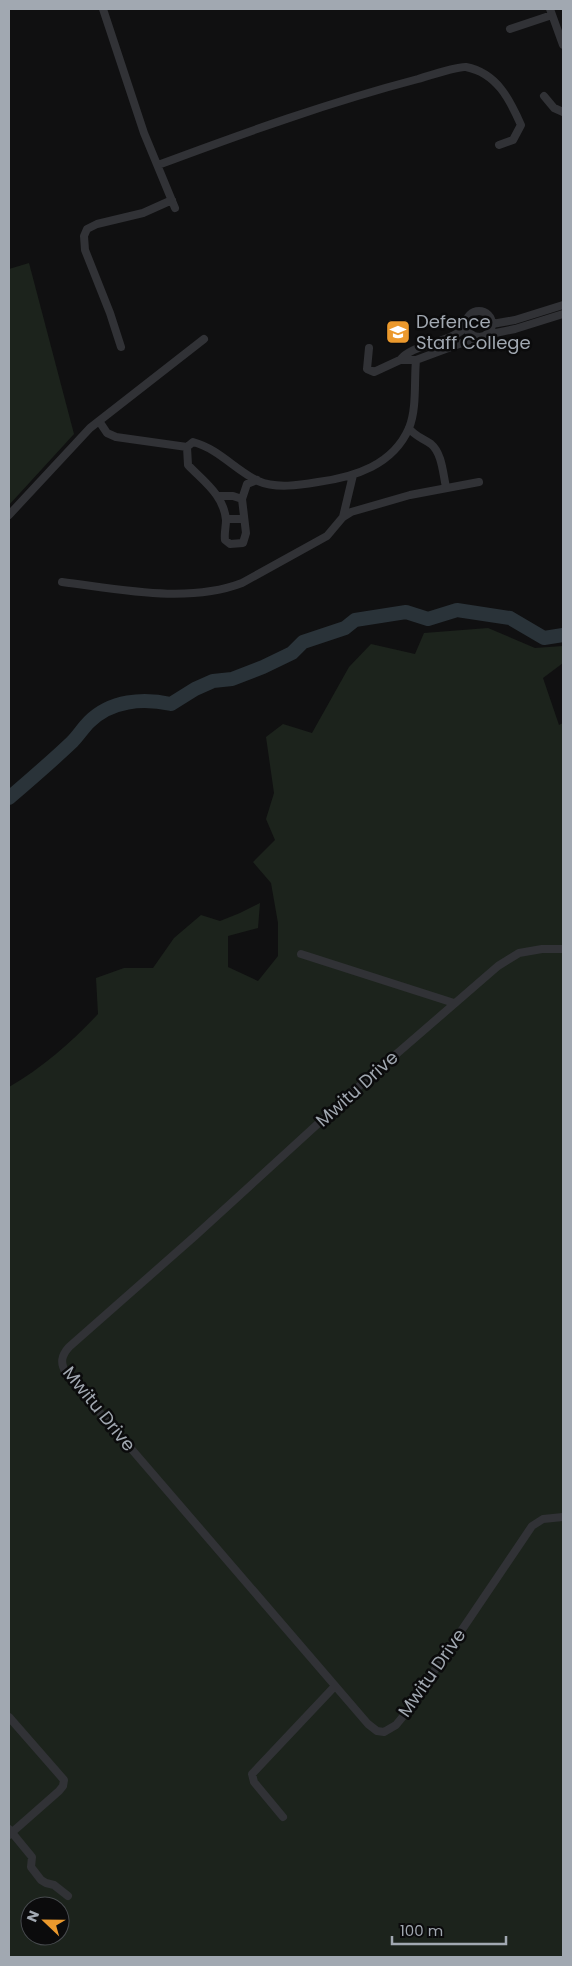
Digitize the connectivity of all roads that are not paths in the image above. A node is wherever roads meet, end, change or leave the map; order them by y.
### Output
1 (103, 9) edge
2 (551, 12) edge
3 (510, 30) dead end
4 (563, 45) edge
5 (544, 96) dead end
6 (563, 112) edge
7 (500, 144) dead end
8 (158, 166) junction
9 (563, 305) edge
10 (563, 314) edge
11 (492, 324) junction
12 (466, 327) junction
13 (486, 335) junction
14 (478, 337) junction
15 (204, 339) dead end
16 (121, 347) dead end
17 (369, 348) dead end
18 (400, 360) junction
19 (416, 360) junction
20 (99, 421) junction
21 (409, 428) junction
22 (187, 447) junction
23 (353, 475) junction
24 (257, 480) junction
25 (479, 482) dead end
26 (446, 488) junction
27 (218, 496) junction
28 (242, 499) junction
29 (9, 515) edge
30 (343, 517) junction
31 (226, 519) junction
32 (244, 519) junction
33 (62, 582) dead end
34 (563, 949) edge
35 (301, 954) dead end
36 (454, 1003) junction
37 (563, 1517) edge
38 (335, 1686) junction
39 (9, 1717) edge
40 (283, 1817) dead end
41 (10, 1832) edge
42 (68, 1896) dead end

1 - 8 street
2 - 3 street
2 - 4 street
5 - 6 street
7 - 8 street
8 - 16 street
9 - 11 street
10 - 13 street
11 - 12 street
11 - 13 street
12 - 14 street
12 - 18 street
13 - 14 street
14 - 19 street
15 - 20 street
17 - 18 street
18 - 19 street
19 - 21 street
20 - 22 street
20 - 29 street
21 - 23 street
21 - 26 street
22 - 24 street
22 - 27 street
23 - 24 street
23 - 30 street
24 - 28 street
25 - 26 street
26 - 30 street
27 - 28 street
27 - 31 street
28 - 32 street
30 - 33 street
31 - 32 street
31 - 32 street
34 - 36 street, Mwitu Drive
35 - 36 street
36 - 38 street, Mwitu Drive
37 - 38 street, Mwitu Drive
38 - 40 street
39 - 41 street
41 - 42 street

